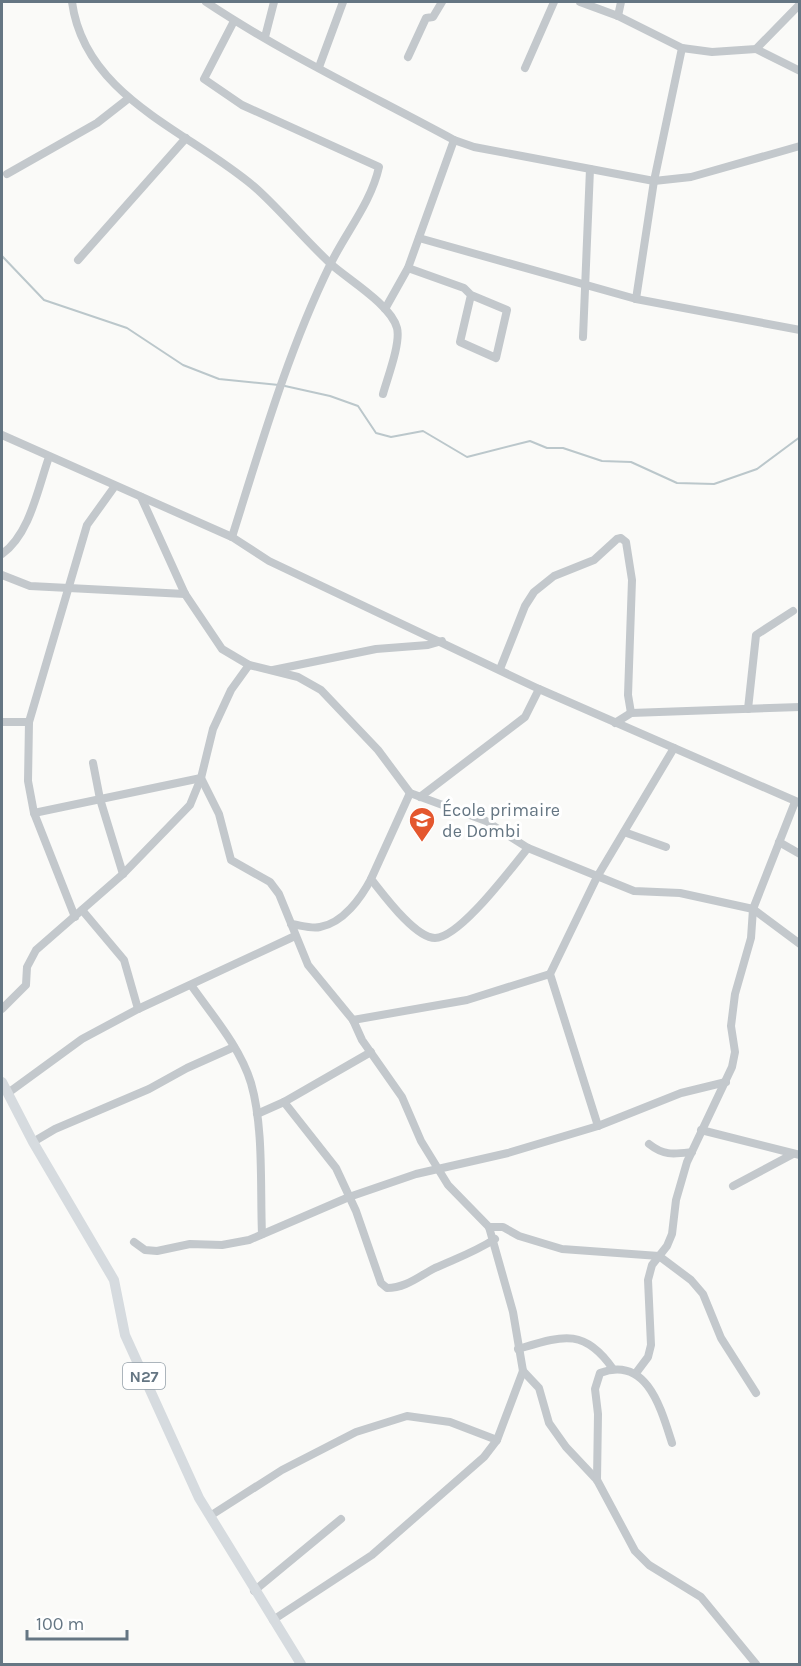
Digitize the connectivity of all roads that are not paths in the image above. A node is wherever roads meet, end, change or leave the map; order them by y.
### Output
1 (72, 2) edge
2 (206, 2) edge
3 (274, 2) edge
4 (343, 2) edge
5 (442, 2) edge
6 (554, 2) edge
7 (580, 2) edge
8 (621, 2) edge
9 (800, 3) edge
10 (618, 16) junction
11 (234, 21) junction
12 (265, 37) junction
13 (682, 48) junction
14 (756, 49) junction
15 (408, 57) dead end
16 (319, 67) junction
17 (525, 68) dead end
18 (800, 71) edge
19 (129, 98) junction
20 (186, 138) junction
21 (454, 140) junction
22 (800, 146) edge
23 (590, 169) junction
24 (7, 174) dead end
25 (654, 181) junction
26 (419, 238) junction
27 (78, 260) dead end
28 (331, 264) junction
29 (408, 268) junction
30 (587, 285) junction
31 (471, 295) junction
32 (636, 299) junction
33 (385, 309) junction
34 (800, 330) edge
35 (583, 337) dead end
36 (383, 394) dead end
37 (2, 435) edge
38 (49, 457) junction
39 (115, 486) junction
40 (141, 497) junction
41 (232, 537) junction
42 (2, 554) edge
43 (2, 575) edge
44 (66, 589) junction
45 (185, 594) junction
46 (793, 611) dead end
47 (442, 641) junction
48 (249, 665) junction
49 (500, 669) junction
50 (270, 670) junction
51 (539, 688) junction
52 (800, 707) edge
53 (748, 710) junction
54 (631, 713) junction
55 (2, 722) edge
56 (29, 722) junction
57 (615, 723) junction
58 (674, 748) junction
59 (93, 764) dead end
60 (201, 778) junction
61 (411, 793) junction
62 (420, 797) junction
63 (100, 799) junction
64 (797, 803) edge
65 (34, 813) junction
66 (624, 832) junction
67 (779, 842) junction
68 (666, 847) dead end
69 (528, 848) junction
70 (800, 854) edge
71 (123, 874) junction
72 (597, 877) junction
73 (372, 879) junction
74 (753, 909) junction
75 (82, 910) junction
76 (75, 916) junction
77 (291, 924) junction
78 (295, 936) junction
79 (800, 944) edge
80 (550, 974) junction
81 (190, 985) junction
82 (2, 1009) edge
83 (138, 1009) junction
84 (353, 1020) junction
85 (234, 1047) junction
86 (371, 1052) junction
87 (2, 1082) edge
88 (726, 1082) junction
89 (8, 1093) junction
90 (284, 1102) junction
91 (257, 1114) junction
92 (598, 1126) junction
93 (701, 1130) junction
94 (33, 1142) junction
95 (649, 1144) dead end
96 (692, 1152) junction
97 (796, 1155) edge
98 (437, 1168) junction
99 (733, 1186) dead end
100 (349, 1197) junction
101 (489, 1227) junction
102 (262, 1234) junction
103 (495, 1239) junction
104 (134, 1242) dead end
105 (659, 1256) junction
106 (518, 1349) junction
107 (613, 1369) junction
108 (523, 1371) junction
109 (636, 1373) junction
110 (756, 1393) dead end
111 (497, 1440) junction
112 (672, 1443) dead end
113 (597, 1480) junction
114 (210, 1516) junction
115 (340, 1519) dead end
116 (254, 1590) junction
117 (273, 1620) junction
118 (301, 1665) edge
119 (756, 1665) edge

1 - 19 street
2 - 11 street
3 - 12 street
4 - 16 street
5 - 15 street
6 - 17 street
7 - 10 street
8 - 10 street
9 - 14 street
10 - 13 street
11 - 12 street
11 - 28 street
12 - 16 street
13 - 14 street
13 - 25 street
14 - 18 street
16 - 21 street
19 - 20 street
19 - 24 street
20 - 27 street
20 - 28 street
21 - 23 street
21 - 26 street
22 - 25 street
23 - 25 street
23 - 30 street
25 - 32 street
26 - 29 street
26 - 30 street
28 - 33 street
28 - 41 street
29 - 31 street
29 - 33 street
30 - 32 street
30 - 35 street
31 - 31 street
32 - 34 street
33 - 36 street
37 - 38 street
38 - 39 street
38 - 42 street
39 - 40 street
39 - 44 street
40 - 41 street
40 - 45 street
41 - 47 street
43 - 44 street
44 - 45 street
44 - 56 street
45 - 48 street
46 - 53 street
47 - 49 street
47 - 50 street
48 - 50 street
48 - 60 street
49 - 51 street
49 - 54 street
50 - 61 street
51 - 57 street
51 - 62 street
52 - 53 street
53 - 54 street
54 - 57 street
55 - 56 street
56 - 65 street
57 - 58 street
58 - 64 street
58 - 66 street
59 - 63 street
60 - 63 street
60 - 71 street
60 - 77 street
61 - 62 street
61 - 73 street
62 - 69 street
63 - 65 street
63 - 71 street
64 - 67 street
65 - 76 street
66 - 68 street
66 - 72 street
67 - 70 street
67 - 74 street
69 - 72 street
69 - 73 street
71 - 75 street
72 - 74 street
72 - 80 street
73 - 77 street
74 - 79 street
74 - 88 street
75 - 76 street
75 - 83 street
76 - 82 street
77 - 78 street
78 - 81 street
78 - 84 street
80 - 84 street
80 - 92 street
81 - 83 street
81 - 85 street
83 - 89 street
84 - 86 street
85 - 91 street
85 - 94 street
86 - 90 street
86 - 98 street
87 - 89 main road, N27
88 - 92 street
88 - 93 street
89 - 94 main road, N27
90 - 91 street
90 - 100 street
91 - 102 street
92 - 98 street
93 - 96 street
93 - 97 street
94 - 114 main road, N27
95 - 96 street
96 - 105 street
97 - 99 street
98 - 100 street
98 - 101 street
100 - 102 street
100 - 103 street
101 - 103 street
101 - 105 street
102 - 104 street
103 - 106 street
105 - 109 street
105 - 110 street
106 - 107 street
106 - 108 street
107 - 109 street
107 - 113 street
108 - 111 street
108 - 113 street
109 - 112 street
111 - 114 street
111 - 117 street
113 - 119 street
114 - 116 main road, N27
115 - 116 street
116 - 117 main road, N27
117 - 118 main road, N27

